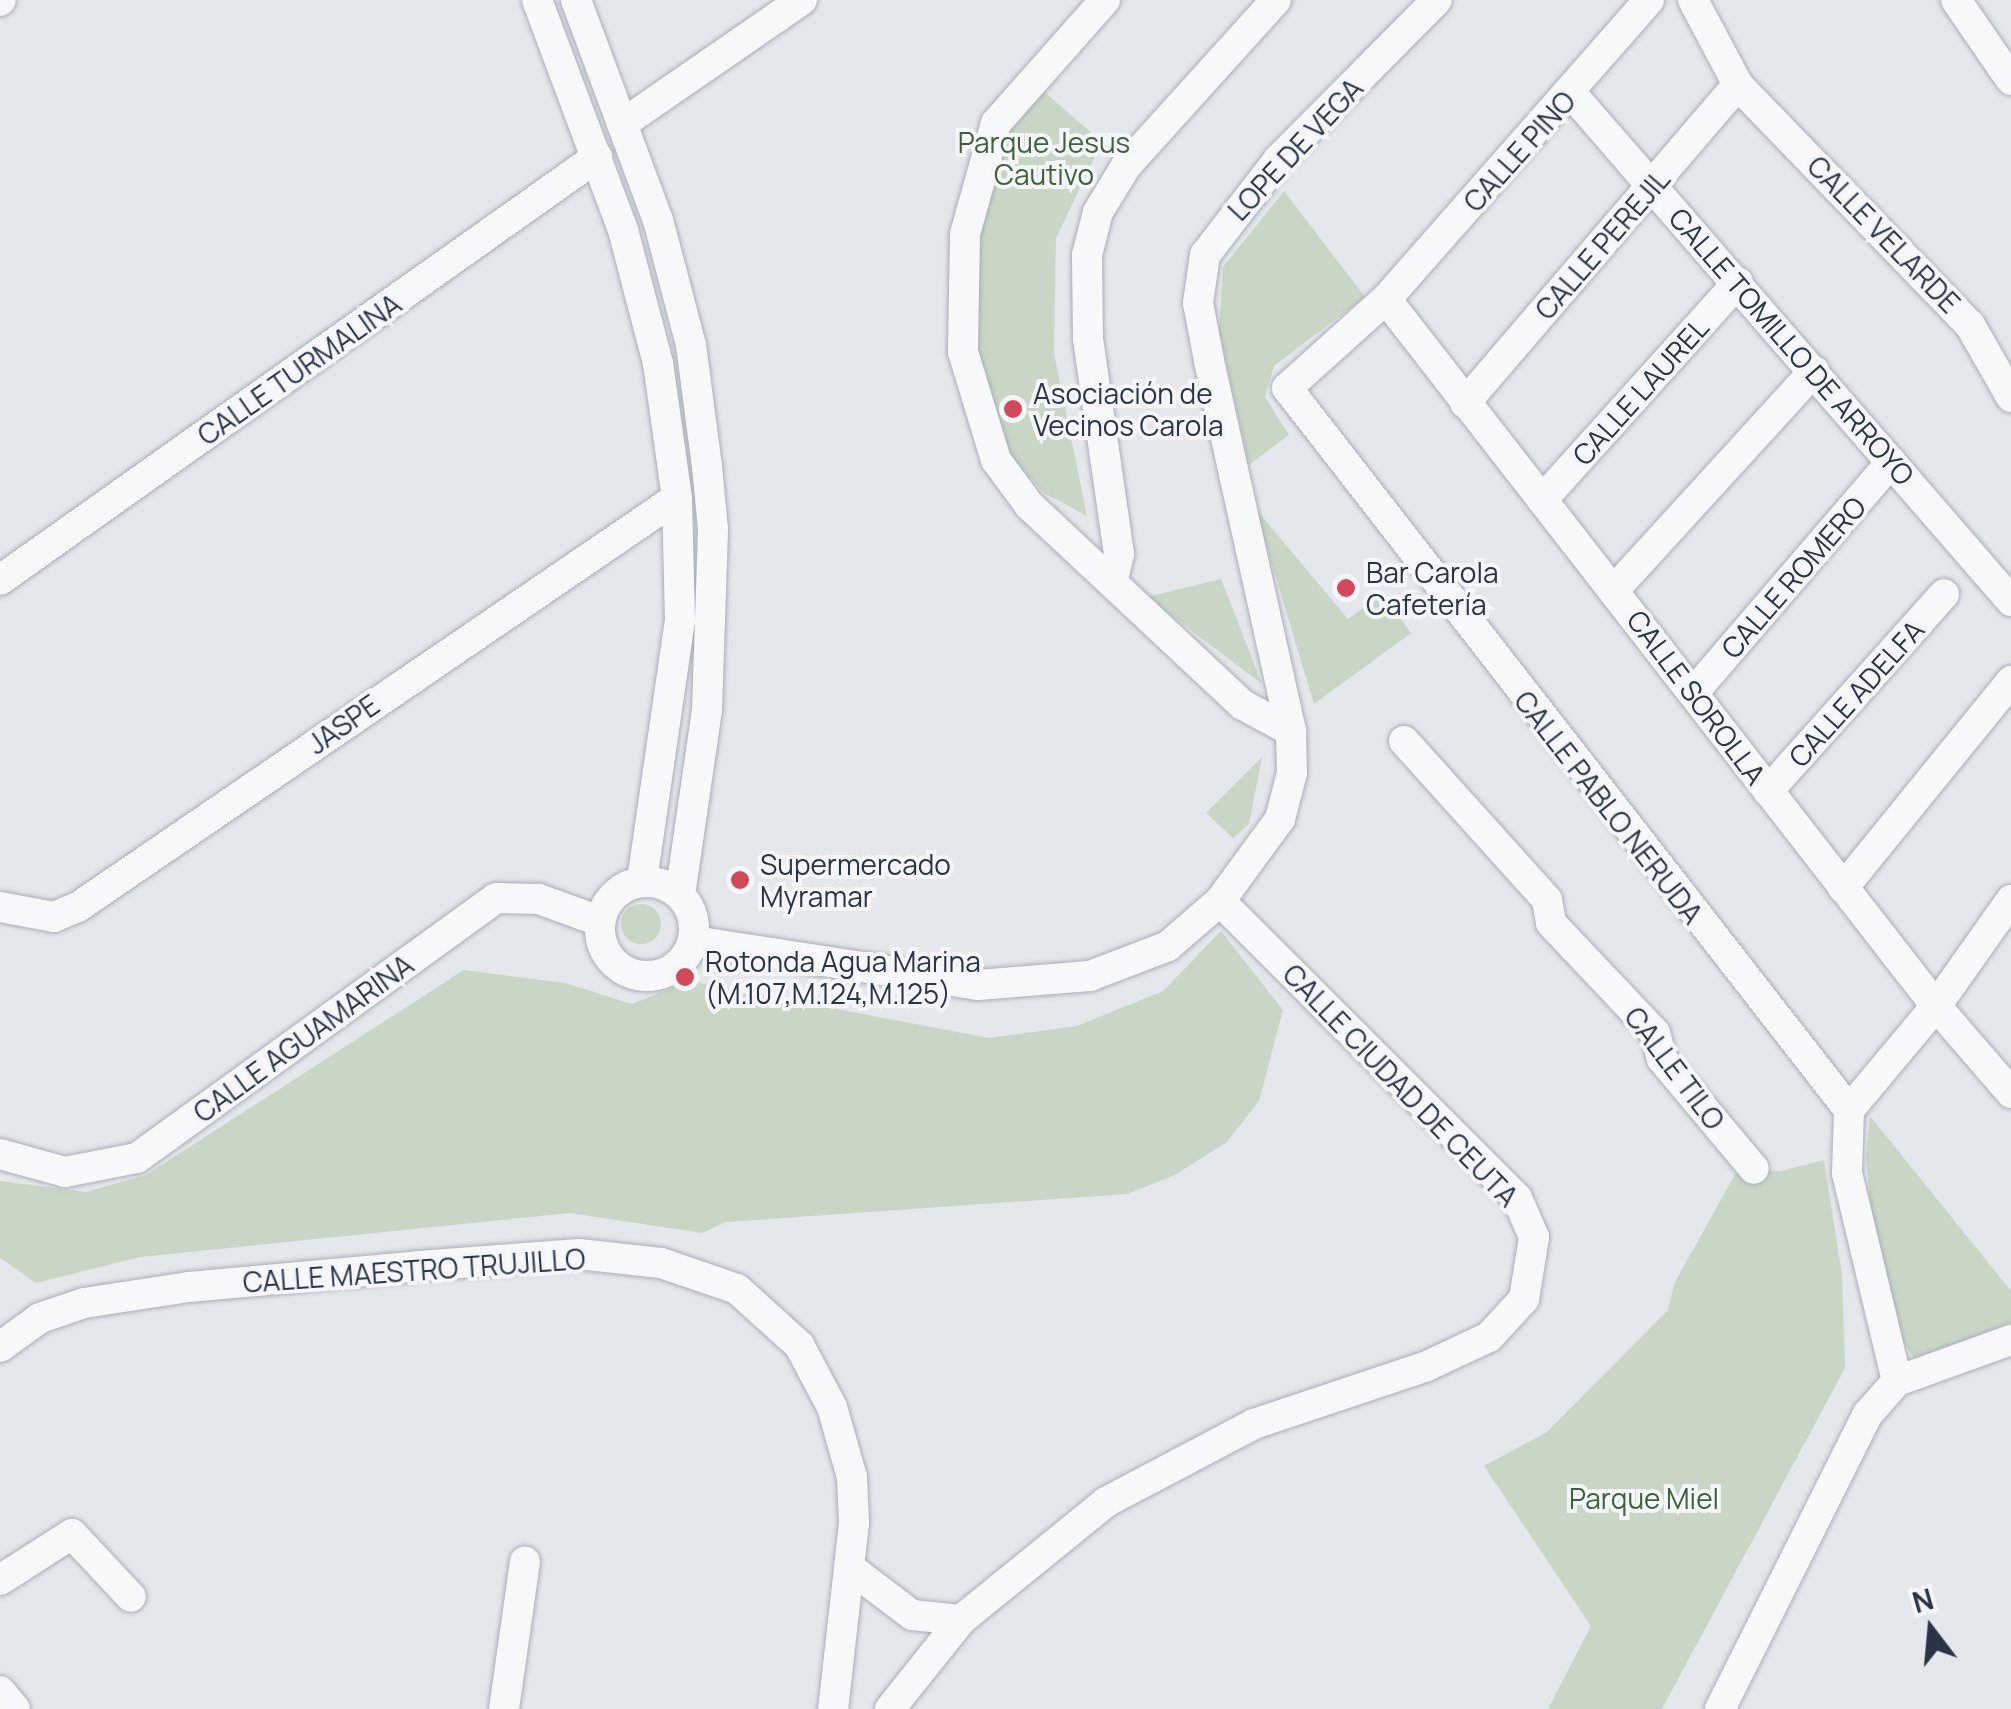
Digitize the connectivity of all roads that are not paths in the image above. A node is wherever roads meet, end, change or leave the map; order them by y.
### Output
1 (537, 0) edge
2 (576, 0) edge
3 (802, 0) edge
4 (1105, 0) edge
5 (1276, 0) edge
6 (1437, 0) edge
7 (1649, 0) edge
8 (1693, 0) edge
9 (1956, 0) edge
10 (2011, 80) edge
11 (1738, 85) junction
12 (1572, 93) junction
13 (625, 122) junction
14 (597, 157) junction
15 (1654, 185) junction
16 (1738, 282) junction
17 (1386, 299) junction
18 (1814, 371) junction
19 (2011, 397) edge
20 (1465, 403) junction
21 (1892, 462) junction
22 (677, 498) junction
23 (1542, 500) junction
24 (0, 580) edge
25 (1113, 580) junction
26 (1616, 588) junction
27 (1944, 594) dead end
28 (2011, 601) edge
29 (2011, 681) edge
30 (1694, 692) junction
31 (1291, 731) junction
32 (1404, 741) dead end
33 (1768, 791) junction
34 (642, 880) junction
35 (1843, 888) junction
36 (680, 894) junction
37 (2011, 900) edge
38 (1220, 901) junction
39 (0, 907) edge
40 (600, 921) junction
41 (694, 941) junction
42 (1936, 1006) junction
43 (2001, 1061) edge
44 (2011, 1094) edge
45 (1849, 1110) junction
46 (0, 1154) edge
47 (1754, 1169) dead end
48 (2011, 1340) edge
49 (0, 1347) edge
50 (1898, 1381) junction
51 (525, 1562) dead end
52 (850, 1568) junction
53 (0, 1580) edge
54 (132, 1597) dead end
55 (961, 1620) junction
56 (0, 1691) edge
57 (15, 1709) edge
58 (504, 1709) edge
59 (833, 1709) edge
60 (890, 1709) edge
61 (1720, 1709) edge

1 - 14 street
2 - 13 street
3 - 13 street
4 - 25 street
5 - 25 street
6 - 31 street, LOPE DE VEGA
7 - 12 street, CALLE PINO
8 - 11 street, CALLE VELARDE
9 - 10 street
11 - 15 street, CALLE PEREJIL
11 - 19 street, CALLE VELARDE
12 - 15 street, CALLE TOMILLO DE ARROYO
12 - 17 street, CALLE PINO
13 - 36 street
14 - 22 street
14 - 24 street, CALLE TURMALINA
15 - 16 street, CALLE TOMILLO DE ARROYO
15 - 20 street, CALLE PEREJIL
16 - 18 street, CALLE TOMILLO DE ARROYO
16 - 23 street, CALLE LAUREL
17 - 20 street, CALLE SOROLLA
17 - 45 street, CALLE PABLO NERUDA
18 - 21 street, CALLE TOMILLO DE ARROYO
18 - 26 street
20 - 23 street, CALLE SOROLLA
21 - 28 street, CALLE TOMILLO DE ARROYO
21 - 30 street, CALLE ROMERO
22 - 34 street
22 - 39 street, JASPE
23 - 26 street, CALLE SOROLLA
25 - 31 street
26 - 30 street, CALLE SOROLLA
27 - 33 street, CALLE ADELFA
29 - 35 street
30 - 33 street, CALLE SOROLLA
31 - 38 street
32 - 47 street, CALLE TILO
33 - 35 street, CALLE SOROLLA
34 - 36 street
34 - 40 street
35 - 42 street, CALLE SOROLLA
36 - 41 street
37 - 42 street
38 - 41 street
38 - 55 street, CALLE CIUDAD DE CEUTA
40 - 41 street
40 - 46 street, CALLE AGUAMARINA
42 - 43 street, CALLE SOROLLA
42 - 45 street
43 - 44 street, CALLE SOROLLA
45 - 50 street
48 - 50 street
49 - 52 street, CALLE MAESTRO TRUJILLO
50 - 61 street
51 - 58 street
52 - 55 street
52 - 59 street, CALLE MAESTRO TRUJILLO
53 - 54 street
55 - 60 street, CALLE CIUDAD DE CEUTA
56 - 57 street

